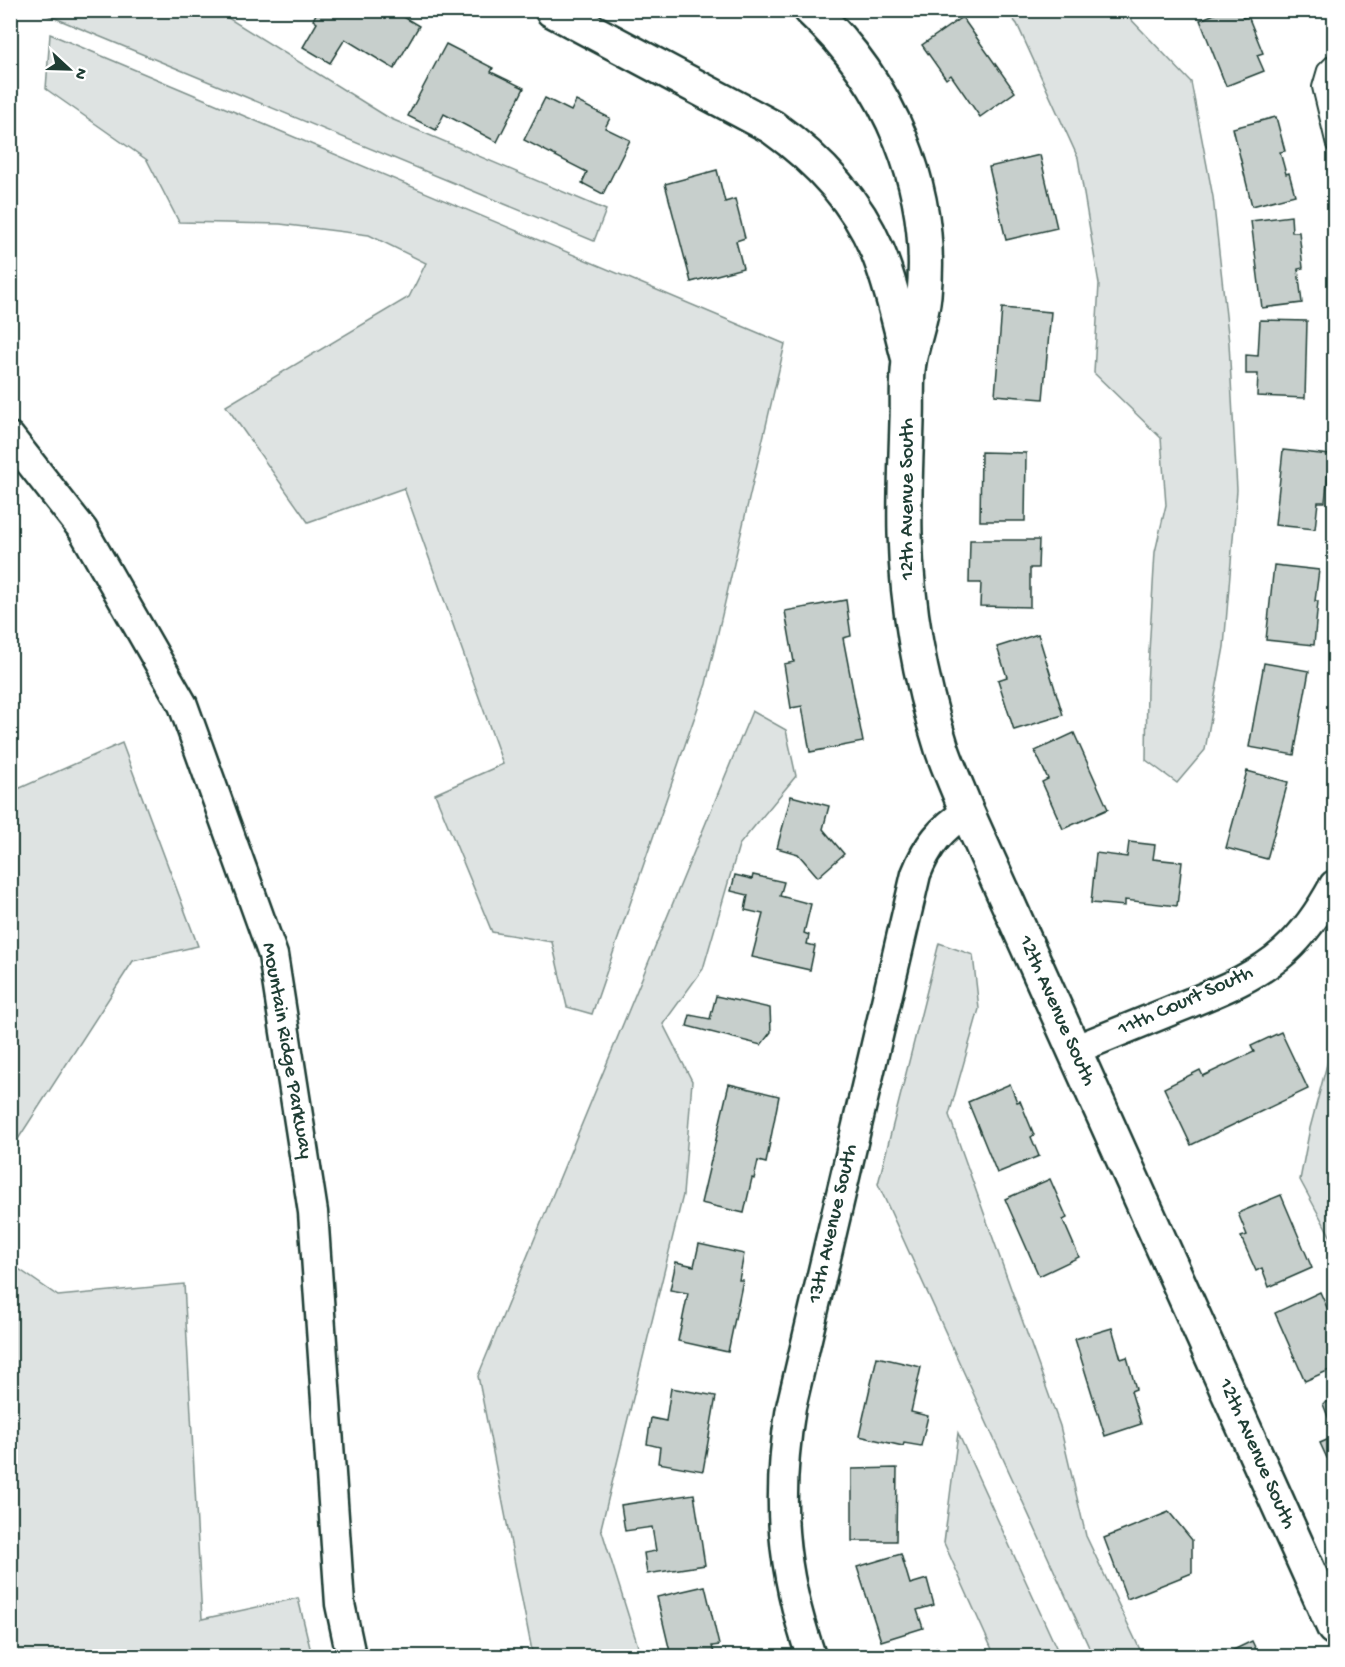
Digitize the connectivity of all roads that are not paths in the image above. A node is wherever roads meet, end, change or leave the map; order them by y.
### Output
1 (552, 10) edge
2 (811, 10) edge
3 (1335, 61) edge
4 (1335, 146) edge
5 (909, 362) junction
6 (10, 437) edge
7 (967, 812) junction
8 (1335, 885) edge
9 (1074, 1050) junction
10 (1335, 1628) edge
11 (351, 1656) edge
12 (812, 1656) edge

1 - 5 street, 12th Avenue South
2 - 5 street, 12th Avenue South
3 - 4 lane
5 - 7 street, 12th Avenue South
6 - 11 street, Mountain Ridge Parkway
7 - 9 street, 12th Avenue South
7 - 12 street, 13th Avenue South
8 - 9 street, 11th Court South
9 - 10 street, 12th Avenue South

